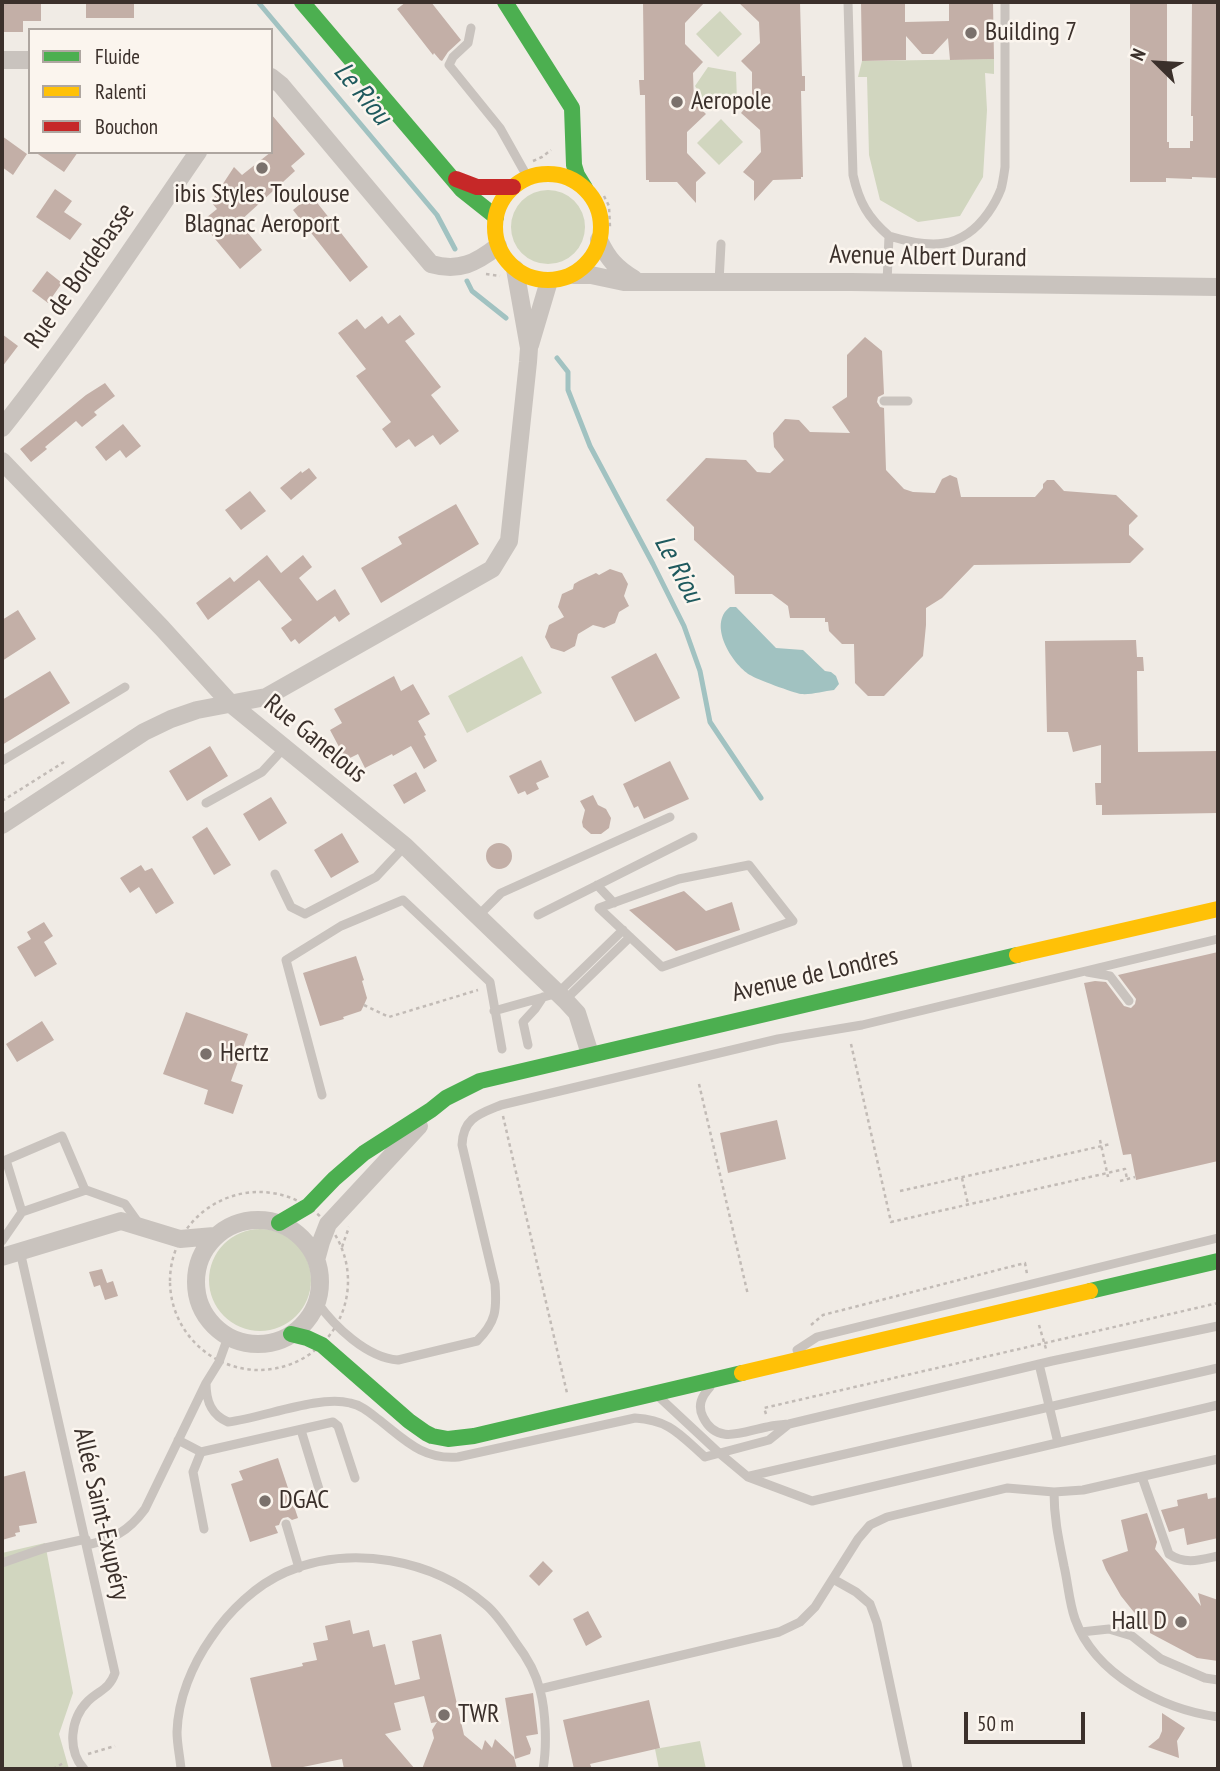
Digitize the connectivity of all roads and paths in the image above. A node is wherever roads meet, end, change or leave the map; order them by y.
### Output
1 (302, 2) edge
2 (314, 2) edge
3 (505, 2) edge
4 (848, 2) edge
5 (1005, 2) edge
6 (471, 28) dead end
7 (338, 42) junction
8 (2, 60) edge
9 (28, 60) edge
10 (273, 79) edge
11 (560, 90) junction
12 (197, 154) edge
13 (536, 176) junction
14 (454, 178) junction
15 (513, 187) junction
16 (585, 188) junction
17 (496, 216) junction
18 (889, 236) junction
19 (599, 240) junction
20 (721, 244) dead end
21 (498, 246) junction
22 (515, 269) junction
23 (573, 275) junction
24 (549, 281) junction
25 (636, 281) junction
26 (719, 282) junction
27 (887, 283) junction
28 (1218, 287) edge
29 (529, 348) junction
30 (884, 401) dead end
31 (908, 401) dead end
32 (2, 428) edge
33 (2, 461) edge
34 (125, 687) dead end
35 (231, 704) junction
36 (284, 747) junction
37 (2, 761) edge
38 (66, 761) dead end
39 (2, 801) edge
40 (206, 803) dead end
41 (670, 817) dead end
42 (2, 825) edge
43 (693, 837) dead end
44 (405, 846) junction
45 (275, 874) dead end
46 (597, 885) junction
47 (614, 903) junction
48 (1218, 909) edge
49 (479, 915) junction
50 (538, 915) dead end
51 (622, 930) junction
52 (630, 937) junction
53 (1218, 939) edge
54 (1081, 971) junction
55 (491, 992) junction
56 (555, 996) junction
57 (1129, 1001) dead end
58 (364, 1005) dead end
59 (494, 1011) junction
60 (851, 1044) dead end
61 (528, 1045) dead end
62 (502, 1049) dead end
63 (590, 1054) junction
64 (699, 1084) dead end
65 (322, 1095) dead end
66 (501, 1105) junction
67 (431, 1110) junction
68 (1100, 1140) dead end
69 (1111, 1144) dead end
70 (1101, 1146) junction
71 (1108, 1175) junction
72 (1135, 1177) dead end
73 (962, 1178) junction
74 (1127, 1179) junction
75 (1120, 1181) dead end
76 (85, 1190) junction
77 (900, 1191) dead end
78 (968, 1205) junction
79 (308, 1206) junction
80 (22, 1212) junction
81 (279, 1223) junction
82 (328, 1224) junction
83 (141, 1227) junction
84 (214, 1236) junction
85 (1218, 1238) edge
86 (180, 1239) junction
87 (2, 1241) edge
88 (20, 1251) junction
89 (2, 1257) edge
90 (316, 1260) junction
91 (1218, 1261) edge
92 (196, 1270) junction
93 (1218, 1272) edge
94 (748, 1295) dead end
95 (317, 1302) junction
96 (1218, 1303) edge
97 (1034, 1304) junction
98 (337, 1325) junction
99 (1218, 1326) edge
100 (291, 1334) junction
101 (228, 1337) junction
102 (322, 1345) junction
103 (219, 1362) junction
104 (775, 1364) junction
105 (1039, 1364) junction
106 (1218, 1368) edge
107 (718, 1378) junction
108 (206, 1383) junction
109 (567, 1393) dead end
110 (655, 1393) junction
111 (1218, 1405) edge
112 (1050, 1408) junction
113 (789, 1424) junction
114 (769, 1426) junction
115 (300, 1430) junction
116 (178, 1440) junction
117 (1058, 1443) junction
118 (201, 1452) junction
119 (718, 1452) junction
120 (1218, 1459) edge
121 (748, 1477) junction
122 (1142, 1477) junction
123 (355, 1478) dead end
124 (319, 1489) dead end
125 (1054, 1492) junction
126 (286, 1524) dead end
127 (204, 1529) dead end
128 (86, 1542) junction
129 (1218, 1556) edge
130 (2, 1563) edge
131 (299, 1569) junction
132 (833, 1579) junction
133 (1081, 1632) junction
134 (1218, 1680) edge
135 (540, 1689) junction
136 (1218, 1717) edge
137 (84, 1769) edge
138 (181, 1769) edge
139 (543, 1769) edge
140 (908, 1769) edge

1 - 7 main road
2 - 7 main road
3 - 11 main road
4 - 18 lane
5 - 18 lane
6 - 13 lane
7 - 14 main road
8 - 9 street
10 - 21 street
11 - 13 main road
11 - 16 main road
12 - 32 street, Rue de Bordebasse
13 - 15 main road
13 - 16 main road
14 - 15 main road
14 - 17 main road
15 - 17 main road
16 - 19 main road
17 - 21 main road
18 - 27 lane
19 - 23 main road
19 - 25 street
20 - 26 lane
21 - 22 main road
22 - 24 main road
22 - 29 street
23 - 24 main road
23 - 25 street, Avenue Albert Durand
24 - 29 street
25 - 26 street, Avenue Albert Durand
26 - 27 street, Avenue Albert Durand
27 - 28 street, Avenue Albert Durand
29 - 35 street
30 - 31 lane
33 - 35 street, Rue Ganelous
34 - 37 lane
35 - 36 street, Rue Ganelous
35 - 42 street
36 - 40 lane
36 - 44 street, Rue Ganelous
38 - 39 path
41 - 49 lane
43 - 46 lane
44 - 45 lane
44 - 49 street, Rue Ganelous
46 - 47 lane
46 - 50 lane
47 - 51 lane
47 - 52 lane
48 - 63 main road, Avenue de Londres
49 - 56 street, Rue Ganelous
51 - 52 lane
51 - 56 lane
52 - 56 lane
53 - 54 lane
54 - 57 lane
54 - 66 lane
55 - 58 path
55 - 59 lane
55 - 65 lane
56 - 59 lane
56 - 61 lane
56 - 63 street, Rue Ganelous
59 - 62 lane
60 - 78 path
63 - 67 main road, Avenue de Londres
64 - 94 path
66 - 98 lane
66 - 109 path
67 - 79 main road, Avenue de Londres
67 - 82 street, Avenue de Londres
68 - 70 path
69 - 70 path
70 - 71 path
70 - 73 path
71 - 74 path
71 - 78 path
72 - 74 path
73 - 77 path
73 - 78 path
74 - 75 path
76 - 80 lane
76 - 80 lane
76 - 83 lane
79 - 81 main road, Avenue de Londres
79 - 82 path
79 - 86 path
80 - 87 lane
81 - 84 street
81 - 90 street
82 - 90 street, Avenue de Londres
82 - 98 path
83 - 86 street
83 - 88 street
84 - 86 street
84 - 92 street
85 - 104 lane
86 - 92 street
86 - 103 path
88 - 89 street
88 - 128 lane, Allée Saint-Exupéry
90 - 95 street
91 - 97 main road
92 - 101 street
93 - 97 street
95 - 98 lane
95 - 100 street
96 - 114 path
97 - 104 main road
98 - 102 path
99 - 105 lane
100 - 101 street
100 - 102 main road
101 - 103 lane
102 - 103 path
102 - 110 main road
103 - 108 lane
104 - 107 main road
105 - 112 lane
105 - 113 lane
106 - 112 lane
107 - 110 main road
107 - 114 lane
108 - 116 lane
108 - 119 lane
110 - 119 lane
111 - 117 lane
112 - 117 lane
112 - 121 lane
113 - 114 lane
113 - 119 lane
115 - 118 lane
115 - 123 lane
115 - 124 lane
116 - 118 lane
116 - 128 lane
117 - 121 lane
118 - 127 lane
119 - 121 lane
120 - 122 lane
122 - 125 lane
122 - 129 lane
125 - 132 lane
125 - 133 lane
126 - 131 lane
128 - 130 lane
128 - 137 lane, Allée Saint-Exupéry
131 - 135 lane
131 - 138 lane
132 - 135 lane
132 - 140 lane
133 - 134 lane
133 - 136 lane
135 - 139 lane

